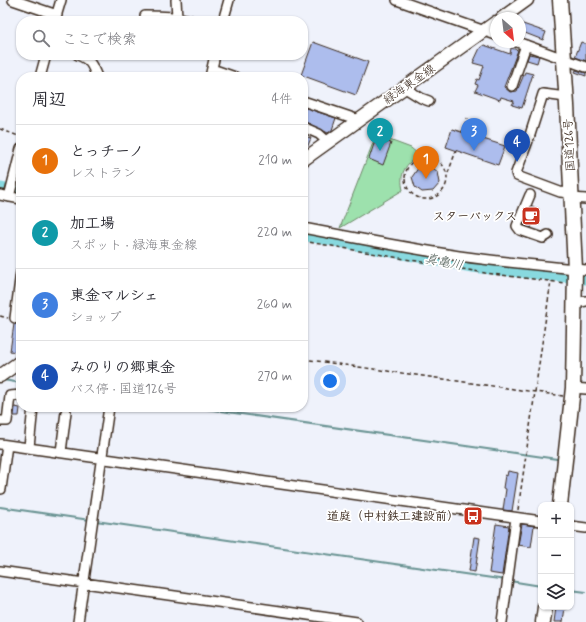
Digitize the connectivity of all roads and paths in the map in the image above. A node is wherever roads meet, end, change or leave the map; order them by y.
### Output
1 (13, 0) edge
2 (61, 0) edge
3 (176, 0) edge
4 (229, 0) edge
5 (397, 0) edge
6 (527, 0) edge
7 (560, 0) edge
8 (510, 12) edge
9 (51, 16) edge
10 (57, 16) edge
11 (179, 16) edge
12 (224, 16) edge
13 (490, 26) edge
14 (484, 31) junction
15 (490, 33) edge
16 (526, 46) edge
17 (520, 48) edge
18 (563, 58) junction
19 (45, 60) edge
20 (88, 60) edge
21 (213, 60) edge
22 (586, 67) edge
23 (41, 72) edge
24 (95, 72) edge
25 (211, 72) edge
26 (512, 86) dead end
27 (405, 88) junction
28 (566, 97) junction
29 (429, 101) dead end
30 (308, 103) edge
31 (467, 118) dead end
32 (359, 120) junction
33 (0, 129) edge
34 (308, 129) edge
35 (462, 132) dead end
36 (16, 135) edge
37 (328, 142) junction
38 (456, 151) dead end
39 (308, 156) edge
40 (447, 175) junction
41 (16, 185) edge
42 (530, 195) dead end
43 (5, 196) edge
44 (571, 196) junction
45 (16, 198) edge
46 (586, 199) edge
47 (308, 229) edge
48 (548, 235) dead end
49 (308, 242) edge
50 (580, 270) edge
51 (551, 281) junction
52 (575, 284) junction
53 (580, 302) edge
54 (308, 360) edge
55 (16, 365) edge
56 (0, 376) edge
57 (577, 391) edge
58 (535, 392) junction
59 (16, 395) edge
60 (32, 412) edge
61 (66, 412) dead end
62 (108, 412) edge
63 (0, 421) edge
64 (4, 444) edge
65 (29, 447) junction
66 (61, 452) junction
67 (101, 458) junction
68 (0, 489) edge
69 (560, 502) edge
70 (516, 518) junction
71 (538, 521) edge
72 (574, 526) edge
73 (586, 528) edge
74 (0, 571) edge
75 (83, 583) junction
76 (544, 610) edge
77 (78, 622) edge
78 (357, 622) edge
79 (502, 622) edge
80 (542, 622) edge

1 - 9 street
2 - 10 street
3 - 11 street
4 - 12 street
5 - 14 street
6 - 8 main road
7 - 18 highway, 国道126号
13 - 14 main road, 緑海東金線
14 - 15 street
14 - 27 main road, 緑海東金線
16 - 18 street
17 - 26 street
18 - 22 street
18 - 28 highway, 国道126号
19 - 23 street
20 - 24 street
21 - 25 street
27 - 29 street
27 - 32 main road, 緑海東金線
28 - 44 highway, 国道126号
28 - 44 street
30 - 32 street
31 - 35 path
32 - 37 main road, 緑海東金線
33 - 36 path
34 - 37 street
37 - 39 main road, 緑海東金線
38 - 40 path
40 - 40 path
41 - 43 street
42 - 48 street
43 - 45 street
44 - 46 street
44 - 50 highway, 国道126号
47 - 50 street
49 - 51 path
50 - 52 highway, 国道126号
51 - 52 path
51 - 58 path
52 - 53 highway, 国道126号
53 - 57 highway, 国道126号
54 - 58 path
55 - 56 main road
57 - 58 path
57 - 69 highway, 国道126号
58 - 70 path
59 - 63 street
60 - 65 street
61 - 66 street
62 - 67 street
64 - 65 street
64 - 68 street
65 - 66 street
66 - 67 street
67 - 70 street
67 - 75 street
70 - 71 street
70 - 79 street
72 - 73 street
74 - 75 street
75 - 77 street
75 - 78 street
76 - 80 highway

